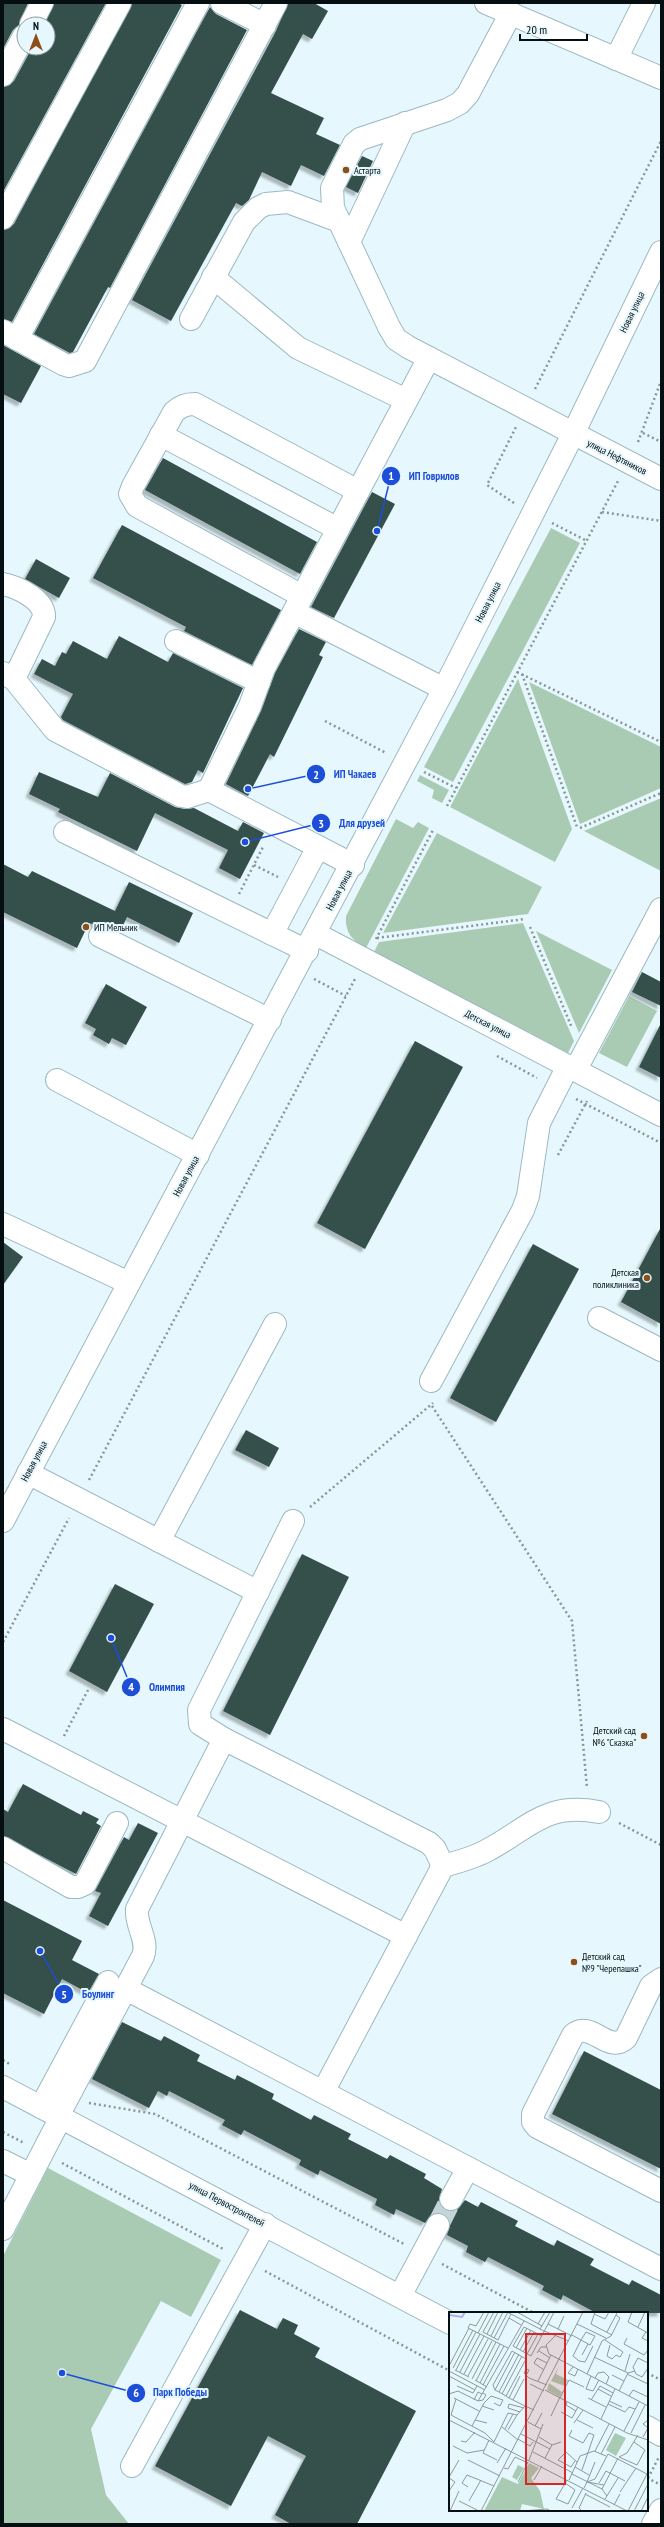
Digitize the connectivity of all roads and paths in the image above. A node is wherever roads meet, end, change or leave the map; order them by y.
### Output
1 (42, 3) edge
2 (120, 3) edge
3 (198, 3) edge
4 (222, 3) edge
5 (276, 3) edge
6 (486, 3) edge
7 (644, 3) edge
8 (511, 13) junction
9 (35, 16) edge
10 (265, 25) junction
11 (16, 51) edge
12 (616, 59) junction
13 (3, 75) edge
14 (661, 78) edge
15 (405, 124) junction
16 (661, 141) edge
17 (3, 218) edge
18 (338, 221) junction
19 (349, 242) junction
20 (661, 252) edge
21 (214, 277) junction
22 (190, 319) dead end
23 (10, 335) edge
24 (428, 358) junction
25 (661, 381) edge
26 (406, 400) junction
27 (525, 409) junction
28 (573, 434) junction
29 (161, 435) junction
30 (661, 442) edge
31 (661, 479) edge
32 (358, 490) junction
33 (516, 504) dead end
34 (661, 521) edge
35 (338, 529) junction
36 (3, 584) edge
37 (298, 604) junction
38 (176, 641) dead end
39 (517, 672) junction
40 (522, 674) junction
41 (8, 676) edge
42 (259, 682) junction
43 (444, 689) junction
44 (661, 742) edge
45 (208, 790) junction
46 (661, 793) edge
47 (447, 806) dead end
48 (275, 825) junction
49 (433, 830) dead end
50 (65, 832) dead end
51 (318, 847) junction
52 (352, 865) junction
53 (661, 909) edge
54 (229, 913) junction
55 (524, 919) dead end
56 (272, 934) junction
57 (100, 936) dead end
58 (376, 938) junction
59 (311, 943) junction
60 (365, 960) junction
61 (270, 1020) junction
62 (572, 1068) junction
63 (57, 1080) dead end
64 (661, 1115) edge
65 (198, 1155) junction
66 (3, 1224) edge
67 (129, 1283) junction
68 (599, 1318) dead end
69 (275, 1324) dead end
70 (661, 1350) edge
71 (431, 1381) dead end
72 (432, 1406) dead end
73 (28, 1473) junction
74 (79, 1499) junction
75 (3, 1521) edge
76 (293, 1521) dead end
77 (159, 1541) junction
78 (258, 1592) junction
79 (3, 1642) edge
80 (88, 1690) dead end
81 (3, 1729) edge
82 (224, 1740) junction
83 (54, 1755) junction
84 (594, 1811) junction
85 (182, 1822) junction
86 (118, 1823) dead end
87 (661, 1845) edge
88 (3, 1848) edge
89 (443, 1866) junction
90 (406, 1936) junction
91 (661, 1980) edge
92 (117, 1985) junction
93 (3, 2060) edge
94 (17, 2068) dead end
95 (3, 2087) edge
96 (323, 2092) junction
97 (69, 2095) junction
98 (54, 2113) junction
99 (3, 2161) edge
100 (468, 2168) junction
101 (31, 2175) junction
102 (661, 2191) edge
103 (452, 2199) tunnel mouth
104 (265, 2224) junction
105 (438, 2225) tunnel mouth
106 (3, 2229) edge
107 (423, 2254) junction
108 (661, 2269) edge
109 (400, 2296) junction
110 (532, 2312) edge
111 (449, 2322) edge
112 (648, 2374) edge
113 (661, 2380) edge
114 (648, 2428) edge
115 (661, 2435) edge
116 (661, 2453) edge
117 (132, 2466) dead end
118 (648, 2476) edge
119 (648, 2478) edge
120 (661, 2485) edge

1 - 9 street
2 - 17 street
3 - 23 street
4 - 10 street
5 - 10 street
6 - 8 street
7 - 12 street
8 - 12 street
8 - 15 street, улица Нефтяников
10 - 23 street
11 - 13 street
12 - 14 street
15 - 18 street, улица Нефтяников
15 - 19 street
16 - 27 path
18 - 19 street, улица Нефтяников
18 - 21 street
19 - 24 street, улица Нефтяников
20 - 28 street, Новая улица
21 - 22 street
21 - 26 street
24 - 26 street
24 - 27 street, улица Нефтяников
25 - 30 path
26 - 32 street
27 - 28 street, улица Нефтяников
27 - 33 path
28 - 31 street, улица Нефтяников
28 - 43 street, Новая улица
29 - 32 street
29 - 35 street
29 - 37 street
32 - 35 street
34 - 39 path
35 - 37 street
36 - 41 street
37 - 42 street
37 - 43 street
38 - 42 street
39 - 40 path
39 - 47 path
40 - 44 path
40 - 46 path
41 - 45 street
42 - 45 street
43 - 52 street, Новая улица
45 - 48 street
48 - 51 street
48 - 54 path
49 - 58 path
50 - 54 street, Детская улица
51 - 52 street
51 - 56 street
52 - 59 street, Новая улица
53 - 62 street
54 - 56 street, Детская улица
55 - 58 path
56 - 59 street, Детская улица
57 - 61 street
58 - 60 path
59 - 60 street, Детская улица
59 - 61 street, Новая улица
60 - 62 street, Детская улица
60 - 74 path
61 - 65 street, Новая улица
62 - 64 street, Детская улица
62 - 71 street
63 - 65 street
65 - 67 street, Новая улица
66 - 67 street
67 - 73 street, Новая улица
68 - 70 street
69 - 77 street
72 - 84 path
73 - 74 street
73 - 75 street, Новая улица
74 - 77 street
74 - 79 path
76 - 78 street
77 - 78 street
78 - 82 street
80 - 83 path
81 - 83 street
82 - 85 street
82 - 89 street
83 - 85 street
84 - 87 path
84 - 89 street
85 - 90 street
85 - 92 street
86 - 88 street
89 - 90 street
90 - 96 street
91 - 102 street
92 - 96 street
92 - 97 street
92 - 98 street
93 - 94 path
95 - 98 street, улица Первостроителей
96 - 100 street
97 - 98 street
97 - 107 path
98 - 101 street
98 - 104 street, улица Первостроителей
99 - 101 street
100 - 103 street
100 - 108 street
101 - 106 street
104 - 109 street, улица Первостроителей
104 - 117 street
105 - 107 street
107 - 109 street
107 - 110 path
109 - 111 street, улица Первостроителей
112 - 113 path
114 - 115 street
116 - 118 path
119 - 120 path

